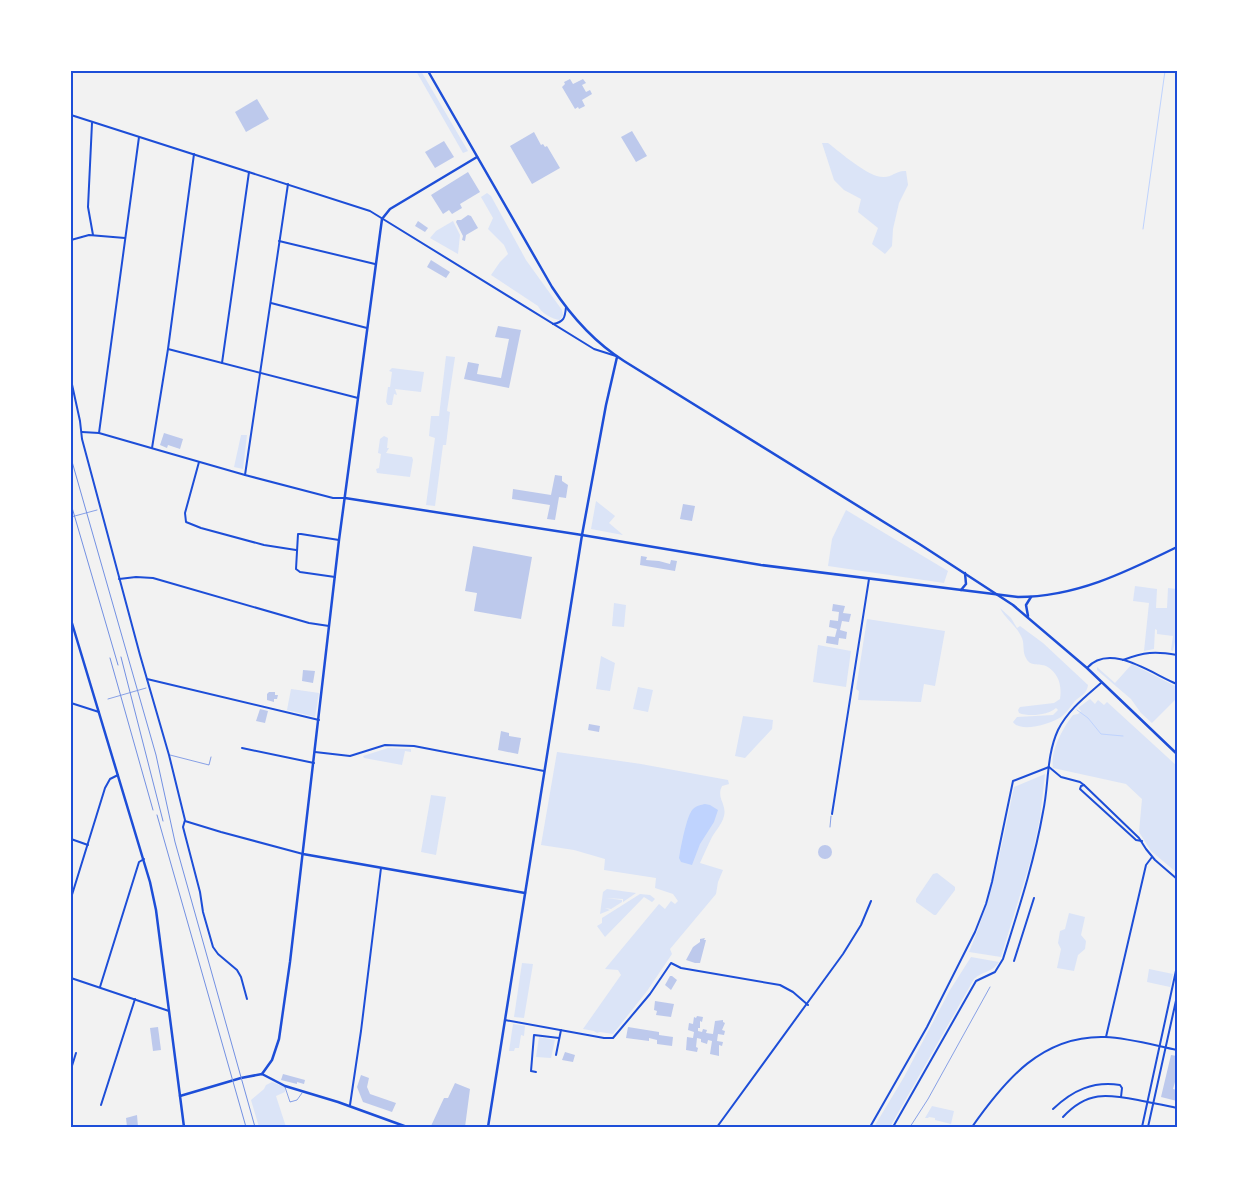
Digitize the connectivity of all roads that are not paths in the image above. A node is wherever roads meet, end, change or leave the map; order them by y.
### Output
1 (428, 71) edge
2 (71, 115) edge
3 (92, 122) junction
4 (139, 137) junction
5 (194, 154) junction
6 (477, 157) junction
7 (249, 172) junction
8 (288, 184) junction
9 (382, 219) junction
10 (93, 235) junction
11 (125, 238) junction
12 (71, 240) edge
13 (280, 241) junction
14 (375, 264) junction
15 (271, 303) junction
16 (566, 308) junction
17 (553, 324) junction
18 (367, 328) junction
19 (168, 349) junction
20 (617, 357) junction
21 (222, 363) junction
22 (261, 374) junction
23 (71, 380) edge
24 (358, 398) junction
25 (82, 432) junction
26 (98, 433) junction
27 (152, 448) junction
28 (199, 462) junction
29 (245, 475) junction
30 (345, 498) junction
31 (582, 535) junction
32 (339, 540) junction
33 (1177, 548) edge
34 (296, 550) junction
35 (964, 572) junction
36 (335, 576) junction
37 (119, 579) junction
38 (869, 579) junction
39 (961, 590) junction
40 (998, 594) junction
41 (1031, 597) junction
42 (1029, 617) junction
43 (71, 620) edge
44 (329, 626) junction
45 (1177, 655) edge
46 (1122, 660) junction
47 (1087, 668) junction
48 (147, 679) junction
49 (1101, 683) junction
50 (1177, 684) edge
51 (71, 703) edge
52 (99, 712) junction
53 (319, 720) junction
54 (242, 748) dead end
55 (315, 752) junction
56 (1177, 754) edge
57 (169, 755) junction
58 (211, 758) dead end
59 (314, 763) junction
60 (1049, 767) junction
61 (544, 771) junction
62 (118, 775) junction
63 (1084, 785) junction
64 (832, 814) joint
65 (184, 820) junction
66 (830, 827) dead end
67 (71, 839) edge
68 (1142, 841) junction
69 (88, 845) junction
70 (304, 854) junction
71 (1152, 857) junction
72 (144, 860) junction
73 (381, 868) junction
74 (1176, 877) edge
75 (525, 893) junction
76 (71, 898) edge
77 (1034, 898) dead end
78 (871, 901) dead end
79 (1014, 961) dead end
80 (1177, 966) edge
81 (71, 978) edge
82 (990, 986) dead end
83 (100, 987) junction
84 (1177, 996) edge
85 (1170, 998) junction
86 (247, 999) dead end
87 (1176, 999) edge
88 (136, 1000) junction
89 (808, 1004) junction
90 (169, 1011) junction
91 (505, 1020) junction
92 (561, 1030) junction
93 (1106, 1037) junction
94 (559, 1038) junction
95 (1159, 1046) junction
96 (1166, 1048) junction
97 (1177, 1050) edge
98 (76, 1053) dead end
99 (556, 1055) dead end
100 (71, 1068) edge
101 (536, 1072) dead end
102 (262, 1074) junction
103 (285, 1086) junction
104 (306, 1092) junction
105 (180, 1096) junction
106 (1121, 1097) junction
107 (1147, 1102) junction
108 (1153, 1103) junction
109 (101, 1105) dead end
110 (350, 1106) junction
111 (1177, 1108) edge
112 (1054, 1109) dead end
113 (1063, 1117) dead end
114 (184, 1127) edge
115 (407, 1127) edge
116 (488, 1127) edge
117 (717, 1127) edge
118 (870, 1127) edge
119 (894, 1127) edge
120 (910, 1127) edge
121 (972, 1127) edge
122 (1142, 1127) edge
123 (1148, 1127) edge

1 - 6 street
2 - 3 street
3 - 4 street
3 - 10 street
4 - 5 street
4 - 11 street
5 - 7 street
5 - 19 street
6 - 9 street
6 - 16 street
7 - 8 street
7 - 21 street
8 - 9 street
8 - 13 street
9 - 14 street
9 - 17 street
10 - 11 street
10 - 12 street
11 - 26 street
13 - 14 street
13 - 15 street
14 - 18 street
15 - 18 street
15 - 22 street
16 - 17 street
16 - 20 street
17 - 20 street
18 - 24 street
19 - 21 street
19 - 27 street
20 - 31 street
20 - 35 street
21 - 22 street
22 - 24 street
22 - 29 street
23 - 25 street
24 - 30 street
25 - 26 street
25 - 37 street
26 - 27 street
27 - 28 street
28 - 29 street
28 - 34 street
29 - 30 street
30 - 31 street
30 - 32 street
31 - 38 street
31 - 61 street
32 - 34 street
32 - 36 street
33 - 41 street
34 - 36 street
35 - 39 street
35 - 40 street
36 - 44 street
37 - 44 street
37 - 48 street
38 - 39 street
38 - 64 street
39 - 40 street
40 - 41 street
40 - 42 street
41 - 42 street
42 - 47 street
43 - 52 street
44 - 53 street
45 - 46 street
46 - 47 street
46 - 50 street
47 - 49 street
48 - 53 street
48 - 57 street
49 - 56 street
49 - 60 street
51 - 52 street
52 - 62 street
53 - 55 street
54 - 59 street
55 - 59 street
55 - 61 street
57 - 58 lane
57 - 65 street
59 - 70 street
60 - 63 street
60 - 118 street
60 - 119 street
61 - 75 street
62 - 69 street
62 - 72 street
63 - 68 street
63 - 68 street
64 - 66 lane
65 - 70 street
65 - 86 street
67 - 69 street
68 - 71 street
69 - 76 street
70 - 73 street
70 - 102 street
71 - 74 street
71 - 93 street
72 - 83 street
72 - 90 street
73 - 75 street
73 - 110 street
75 - 91 street
77 - 79 street
78 - 89 street
80 - 85 street
81 - 83 street
82 - 120 lane
83 - 88 street
84 - 87 street
85 - 87 street
85 - 95 street
87 - 96 street
88 - 90 street
88 - 109 street
89 - 92 street
89 - 117 street
90 - 105 street
91 - 92 street
91 - 116 street
92 - 94 street
93 - 95 street
93 - 121 street
94 - 99 street
94 - 101 street
95 - 96 street
95 - 107 street
96 - 97 street
96 - 108 street
98 - 100 street
102 - 103 street
102 - 105 street
103 - 104 street
103 - 104 lane
104 - 110 street
105 - 114 street
106 - 107 street
106 - 112 street
106 - 113 street
107 - 108 street
107 - 122 street
108 - 111 street
108 - 123 street
110 - 115 street

